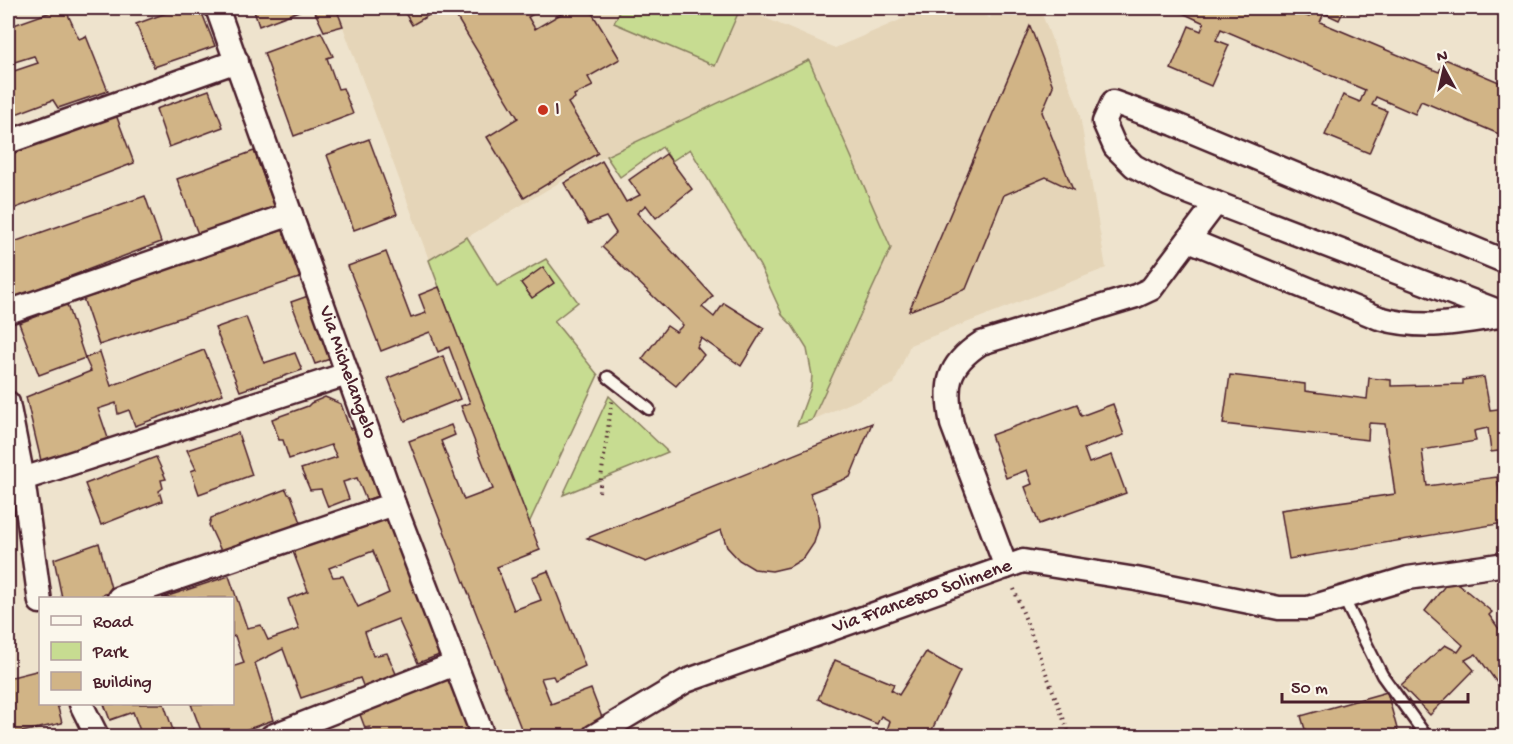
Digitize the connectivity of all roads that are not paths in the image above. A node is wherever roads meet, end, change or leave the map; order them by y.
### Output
1 (218, 8) edge
2 (237, 61) junction
3 (8, 142) edge
4 (1216, 203) junction
5 (291, 214) junction
6 (1189, 240) junction
7 (1506, 262) edge
8 (8, 312) edge
9 (1506, 314) edge
10 (347, 374) junction
11 (612, 380) road end
12 (8, 403) edge
13 (649, 409) dead end
14 (23, 479) junction
15 (394, 504) junction
16 (1506, 564) edge
17 (1006, 567) junction
18 (39, 597) edge
19 (122, 597) edge
20 (1343, 597) junction
21 (455, 664) junction
22 (81, 705) edge
23 (90, 735) edge
24 (272, 736) edge
25 (483, 736) edge
26 (594, 736) edge
27 (1426, 736) edge

1 - 2 street, Via Michelangelo
2 - 3 street
2 - 5 street, Via Michelangelo
4 - 6 street
4 - 7 street
4 - 9 street
5 - 8 street
5 - 10 street, Via Michelangelo
6 - 9 street
6 - 17 street
10 - 14 street
10 - 15 street, Via Michelangelo
11 - 13 lane
12 - 14 street
14 - 18 street
15 - 19 street
15 - 21 street, Via Michelangelo
16 - 20 street, Via Francesco Solimene
17 - 20 street, Via Francesco Solimene
17 - 26 street, Via Francesco Solimene
20 - 27 lane
21 - 24 street
21 - 25 street, Via Michelangelo
22 - 23 street

